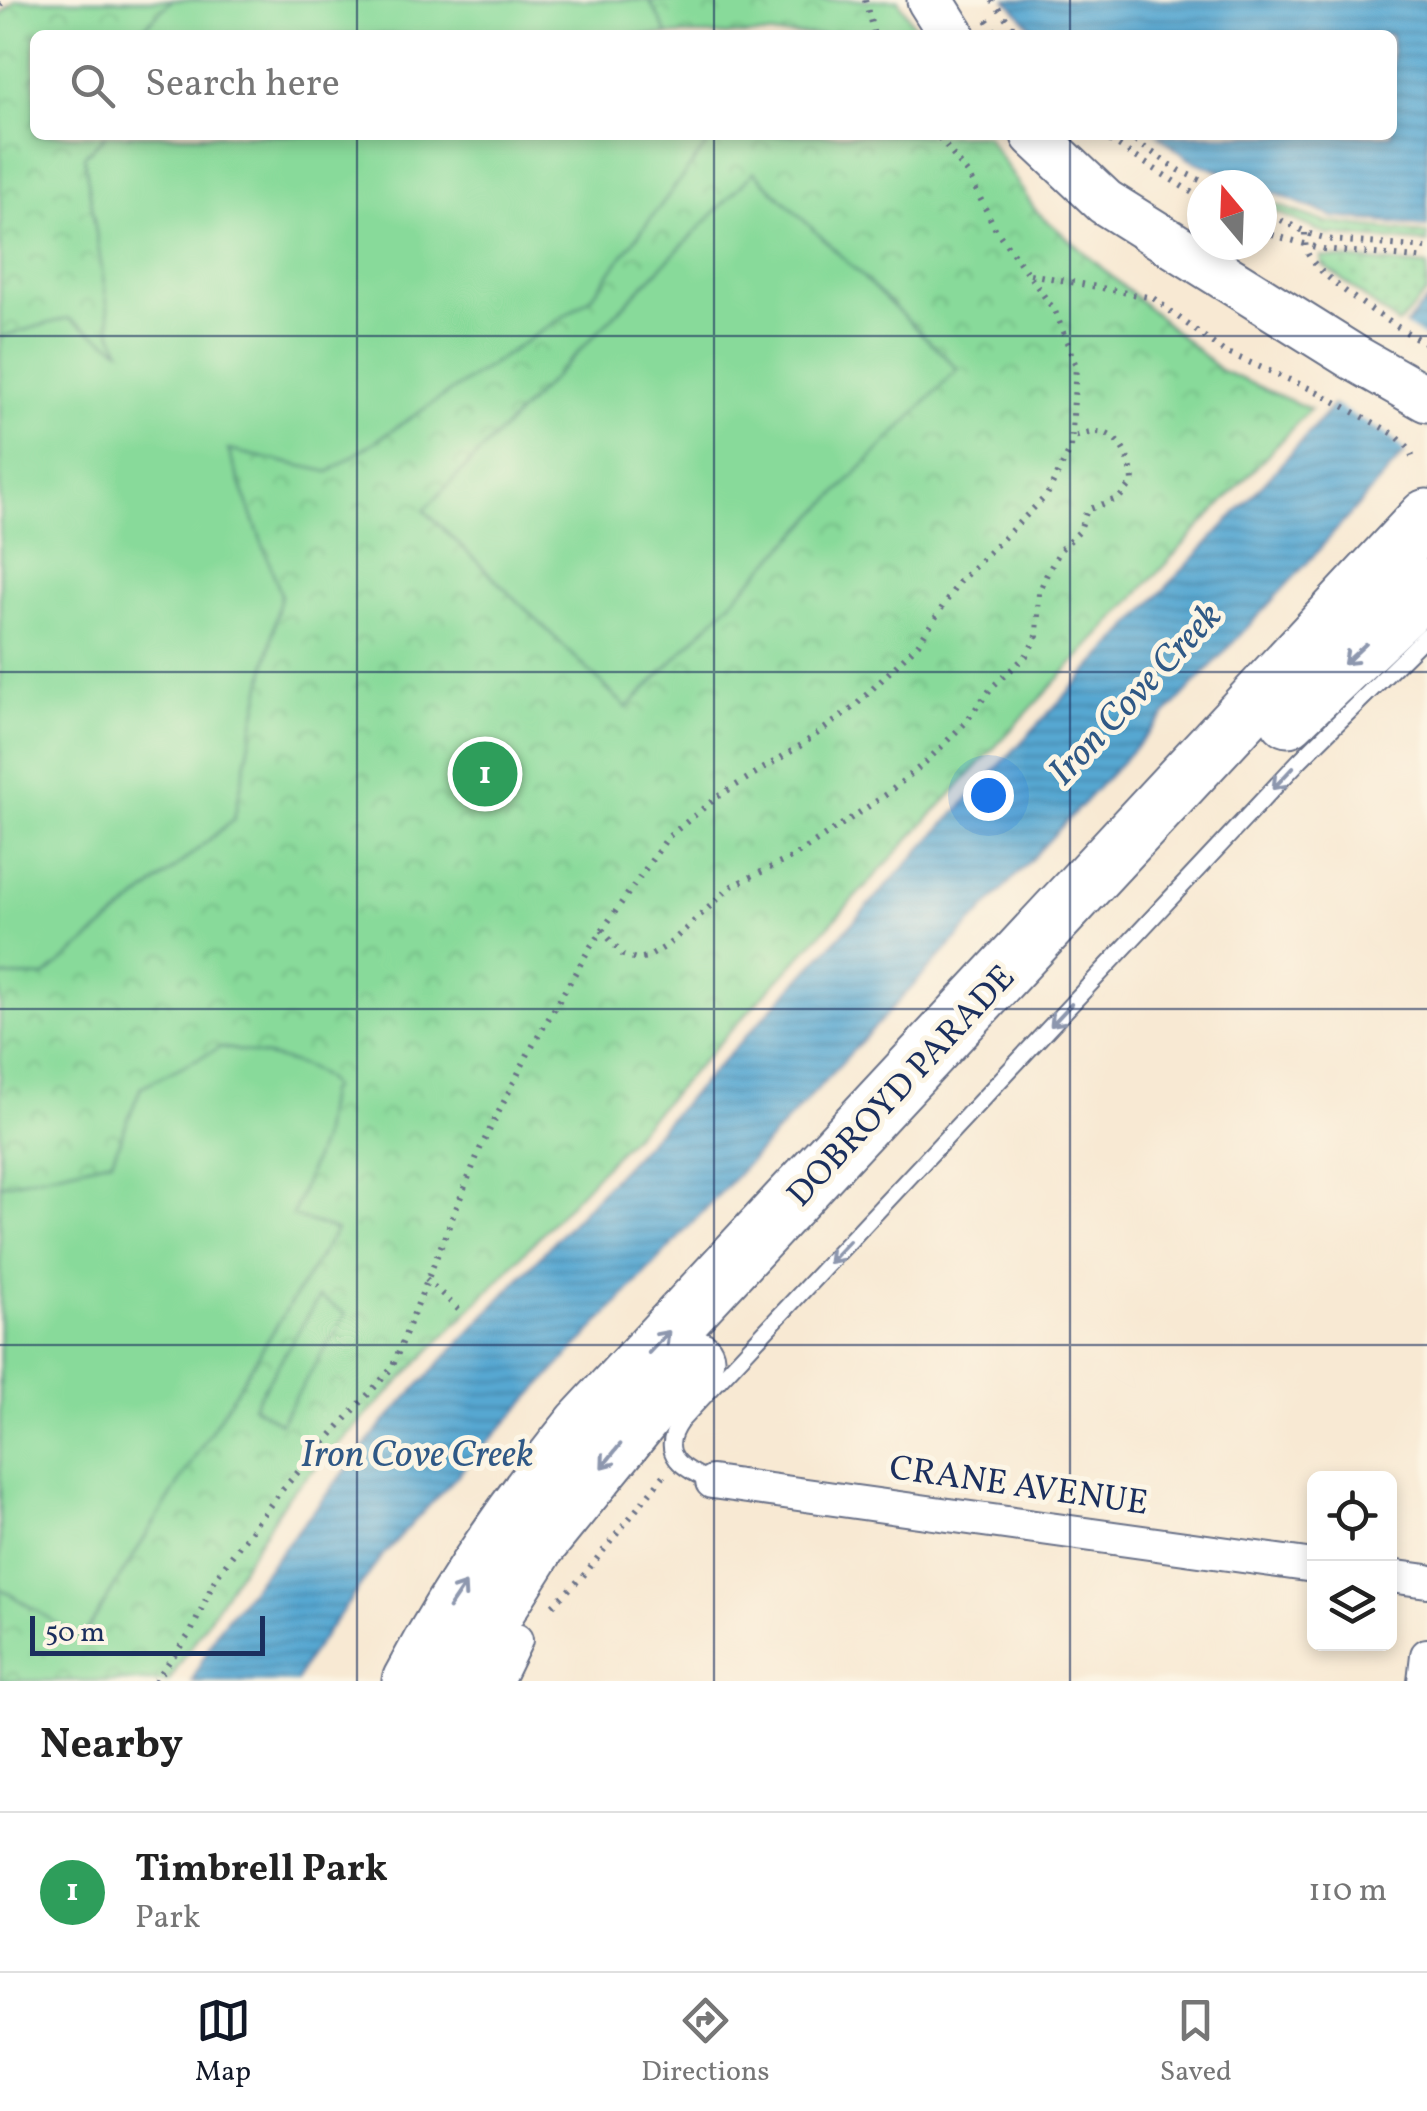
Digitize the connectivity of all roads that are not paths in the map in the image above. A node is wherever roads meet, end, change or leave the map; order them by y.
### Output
1 (930, 0) edge
2 (949, 30) edge
3 (1039, 140) edge
4 (1427, 399) edge
5 (1427, 517) edge
6 (1427, 587) edge
7 (1427, 635) edge
8 (712, 1482) joint
9 (1307, 1565) edge
10 (1397, 1577) edge
11 (1427, 1581) edge
12 (516, 1640) road end
13 (1427, 1655) edge
14 (410, 1681) edge
15 (452, 1681) edge
16 (496, 1681) edge
17 (1424, 1681) edge

1 - 2 main road
3 - 4 main road
14 -> 5 highway, DOBROYD PARADE
6 -> 15 highway, DOBROYD PARADE
7 -> 8 lane, DOBROYD PARADE
8 - 9 street, CRANE AVENUE
10 - 11 street
12 - 16 street
13 - 17 street

